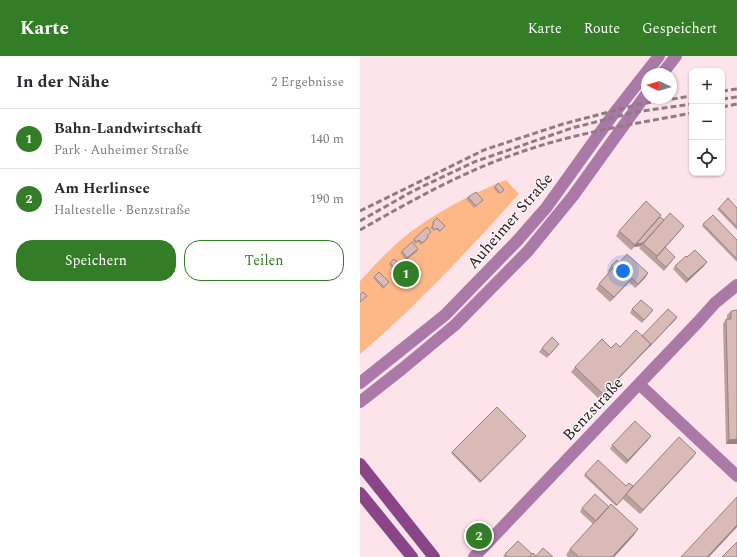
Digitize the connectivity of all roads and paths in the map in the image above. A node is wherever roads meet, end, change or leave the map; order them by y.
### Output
1 (659, 56) edge
2 (676, 56) edge
3 (667, 68) edge
4 (641, 101) edge
5 (737, 285) edge
6 (360, 383) edge
7 (639, 384) junction
8 (360, 402) edge
9 (360, 464) edge
10 (737, 476) edge
11 (360, 493) edge
12 (412, 557) edge
13 (434, 557) edge
14 (474, 557) edge

1 - 6 main road, Auheimer Straße
2 - 3 main road
4 - 8 main road, Auheimer Straße
5 - 7 main road, Benzstraße
7 - 10 main road
7 - 14 main road, Benzstraße
9 - 13 highway
11 - 12 highway

